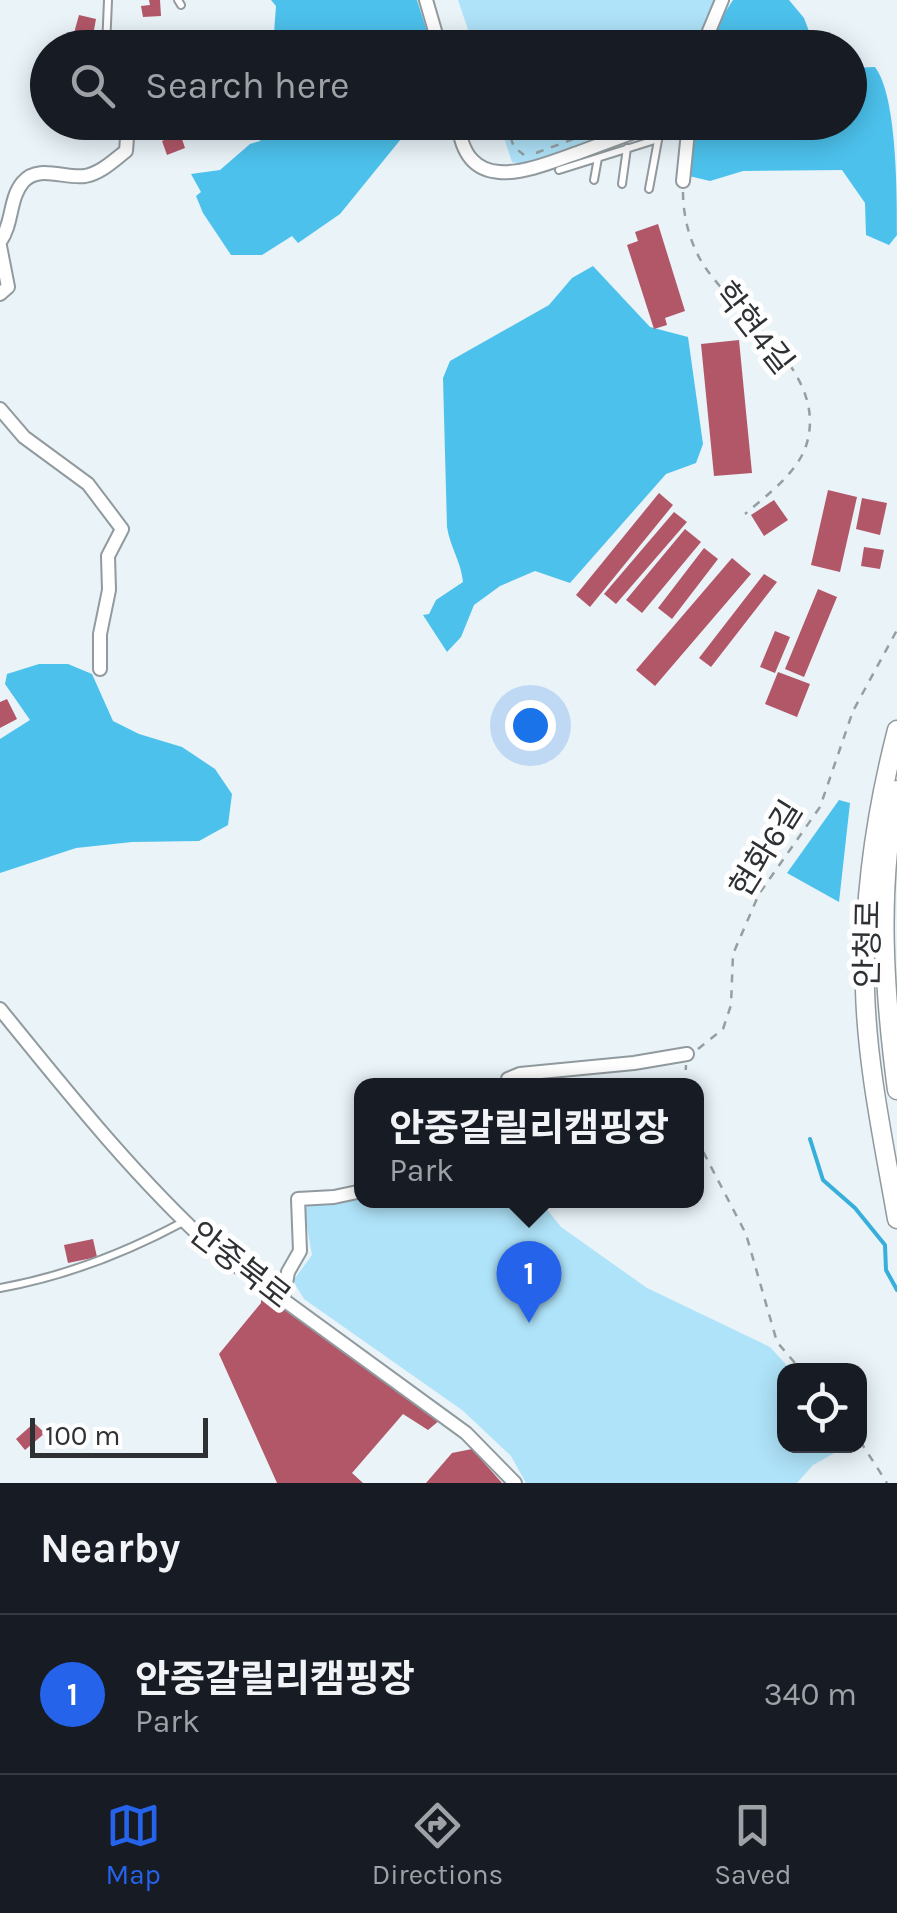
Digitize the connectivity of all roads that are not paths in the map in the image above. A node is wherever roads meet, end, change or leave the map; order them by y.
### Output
1 (108, 0) edge
2 (426, 0) edge
3 (722, 0) edge
4 (107, 30) edge
5 (435, 30) edge
6 (710, 30) edge
7 (127, 140) edge
8 (460, 140) edge
9 (612, 140) edge
10 (655, 140) edge
11 (658, 140) edge
12 (687, 140) edge
13 (628, 148) junction
14 (598, 158) junction
15 (559, 170) dead end
16 (594, 180) dead end
17 (683, 181) road end
18 (622, 184) dead end
19 (648, 188) dead end
20 (0, 244) edge
21 (0, 294) edge
22 (0, 409) edge
23 (100, 668) dead end
24 (897, 730) edge
25 (897, 790) edge
26 (0, 1009) edge
27 (892, 1016) edge
28 (687, 1054) road end
29 (510, 1078) edge
30 (897, 1090) edge
31 (354, 1193) edge
32 (897, 1219) edge
33 (184, 1222) junction
34 (0, 1288) edge
35 (282, 1300) junction
36 (515, 1483) edge

1 - 4 lane
2 - 5 street
3 - 6 street
7 - 20 street
8 - 9 street
10 - 13 lane
11 - 19 lane
12 - 17 street
13 - 14 lane
13 - 18 lane
14 - 15 lane
14 - 16 lane
20 - 21 street
22 - 23 street
24 - 32 street, 안청로
25 - 27 street, 안청로
26 - 33 street, 안중북로
27 - 30 street, 안청로
28 - 29 street
31 - 35 street
33 - 34 lane
33 - 35 street, 안중북로
35 - 36 street, 안중북로

